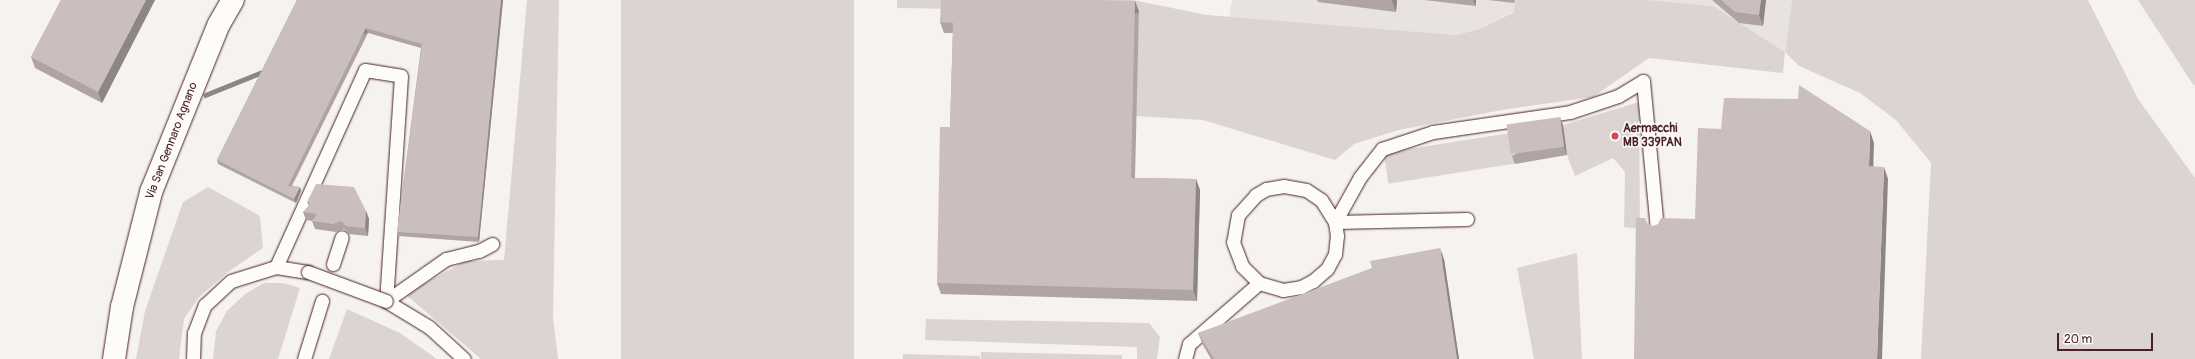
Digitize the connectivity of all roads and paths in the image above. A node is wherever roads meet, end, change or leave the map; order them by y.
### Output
1 (233, 0) edge
2 (239, 0) edge
3 (219, 24) junction
4 (1467, 219) dead end
5 (1335, 222) junction
6 (1657, 229) edge
7 (342, 237) edge
8 (492, 244) dead end
9 (333, 264) dead end
10 (276, 268) junction
11 (1259, 283) junction
12 (322, 301) dead end
13 (386, 301) junction
14 (114, 359) edge
15 (194, 359) edge
16 (304, 359) edge
17 (464, 359) edge
18 (1185, 359) edge

1 - 3 main road, Via San Gennaro Agnano
2 - 3 lane
3 - 14 main road, Via San Gennaro Agnano
4 - 5 lane
5 - 6 lane
5 - 11 lane
5 - 11 lane
7 - 9 lane
8 - 13 lane
10 - 13 lane, bridge
10 - 13 lane
10 - 15 lane
11 - 18 lane
12 - 16 lane
13 - 17 lane

